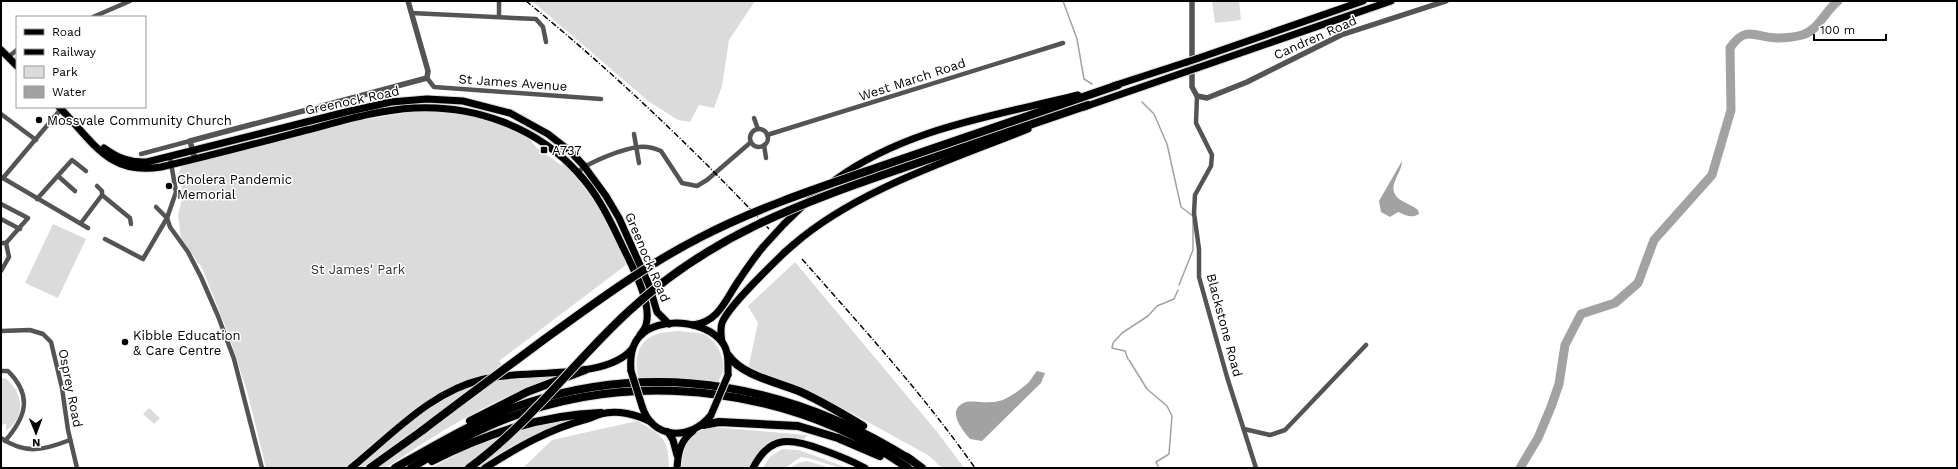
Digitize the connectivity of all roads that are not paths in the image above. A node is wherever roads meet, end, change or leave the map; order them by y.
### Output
1 (130, 1) edge
2 (408, 1) edge
3 (499, 1) edge
4 (1192, 1) edge
5 (1363, 1) edge
6 (1391, 1) edge
7 (1446, 1) edge
8 (411, 13) junction
9 (95, 16) edge
10 (499, 16) junction
11 (546, 42) dead end
12 (1063, 43) dead end
13 (1, 50) edge
14 (16, 51) edge
15 (8, 57) junction
16 (16, 65) edge
17 (427, 78) junction
18 (1118, 85) junction
19 (1197, 96) junction
20 (601, 99) dead end
21 (1088, 105) junction
22 (60, 108) edge
23 (1, 114) edge
24 (754, 118) dead end
25 (758, 129) junction
26 (634, 134) dead end
27 (768, 135) junction
28 (36, 140) junction
29 (190, 141) junction
30 (751, 142) junction
31 (764, 145) junction
32 (637, 147) junction
33 (193, 150) junction
34 (142, 154) dead end
35 (170, 157) junction
36 (766, 158) dead end
37 (194, 159) junction
38 (639, 163) dead end
39 (172, 165) junction
40 (584, 166) junction
41 (86, 171) dead end
42 (578, 172) junction
43 (58, 176) junction
44 (2, 177) edge
45 (97, 186) dead end
46 (75, 191) dead end
47 (102, 196) junction
48 (37, 199) junction
49 (1, 204) edge
50 (156, 208) dead end
51 (166, 218) junction
52 (1, 219) edge
53 (81, 223) junction
54 (131, 224) dead end
55 (88, 228) dead end
56 (20, 229) junction
57 (105, 239) dead end
58 (4, 243) edge
59 (1, 271) edge
60 (669, 324) junction
61 (693, 325) junction
62 (1, 330) edge
63 (640, 336) junction
64 (722, 342) junction
65 (1366, 345) dead end
66 (632, 349) junction
67 (728, 355) junction
68 (585, 370) junction
69 (1, 371) edge
70 (601, 413) junction
71 (651, 422) junction
72 (703, 425) junction
73 (1244, 429) junction
74 (693, 431) junction
75 (668, 432) junction
76 (3, 440) edge
77 (70, 440) junction
78 (677, 455) junction
79 (911, 460) junction
80 (78, 468) edge
81 (262, 468) edge
82 (352, 468) edge
83 (370, 468) edge
84 (395, 468) edge
85 (411, 468) edge
86 (419, 468) edge
87 (469, 468) edge
88 (485, 468) edge
89 (677, 468) edge
90 (753, 468) edge
91 (866, 468) edge
92 (904, 468) edge
93 (908, 468) edge
94 (922, 468) edge
95 (1256, 468) edge

1 - 9 street
2 - 8 street
3 - 10 street
4 - 19 street
5 - 18 main road, bridge
6 - 21 main road, bridge
7 - 19 street, Candren Road
8 - 10 street
8 - 17 street
10 - 11 street
12 - 27 street, West March Road
13 - 15 main road
14 - 15 street
15 - 16 main road
17 - 20 street, St James Avenue
17 - 29 street
18 - 61 main road, bridge
18 - 83 highway, bridge
19 - 73 street, Blackstone Road
21 - 64 main road, bridge
21 - 87 highway, bridge
22 - 28 street
22 - 35 main road, Greenock Road
22 - 39 main road, Greenock Road
23 - 28 street
24 - 25 street
25 - 27 street
25 - 30 street
26 - 32 street
27 - 31 street
28 - 44 street
29 - 33 street
29 - 34 street
30 - 31 street
30 - 32 street
31 - 36 street
32 - 38 street
32 - 40 street
33 - 35 main road, Greenock Road
33 - 37 street
33 - 40 main road, Greenock Road
35 - 39 street
37 - 39 main road, Greenock Road
37 - 42 main road, Greenock Road
39 - 51 street
40 - 42 street
40 - 60 main road, Greenock Road
41 - 43 street
42 - 63 main road, Greenock Road
43 - 46 street
43 - 48 street
44 - 48 street
45 - 47 street
47 - 53 street
47 - 54 street
48 - 53 street
49 - 56 street
50 - 51 street
51 - 57 street
51 - 81 street
52 - 56 street
53 - 55 street
56 - 58 street
58 - 59 street
60 - 61 main road
60 - 63 main road
61 - 64 main road
62 - 77 street, Osprey Road
63 - 66 main road
64 - 67 main road
65 - 73 street
66 - 68 main road
66 - 71 main road, bridge
67 - 72 main road, bridge
67 - 79 highway
68 - 82 main road
68 - 84 highway
69 - 76 street
70 - 71 main road
70 - 86 highway
70 - 88 main road
71 - 75 main road
72 - 74 main road
72 - 92 highway
73 - 95 street, Blackstone Road
74 - 75 main road
74 - 78 main road
75 - 78 main road
76 - 77 street
77 - 80 street, Osprey Road
78 - 89 main road
79 - 84 highway
79 - 94 highway
85 - 93 highway
90 - 91 main road

